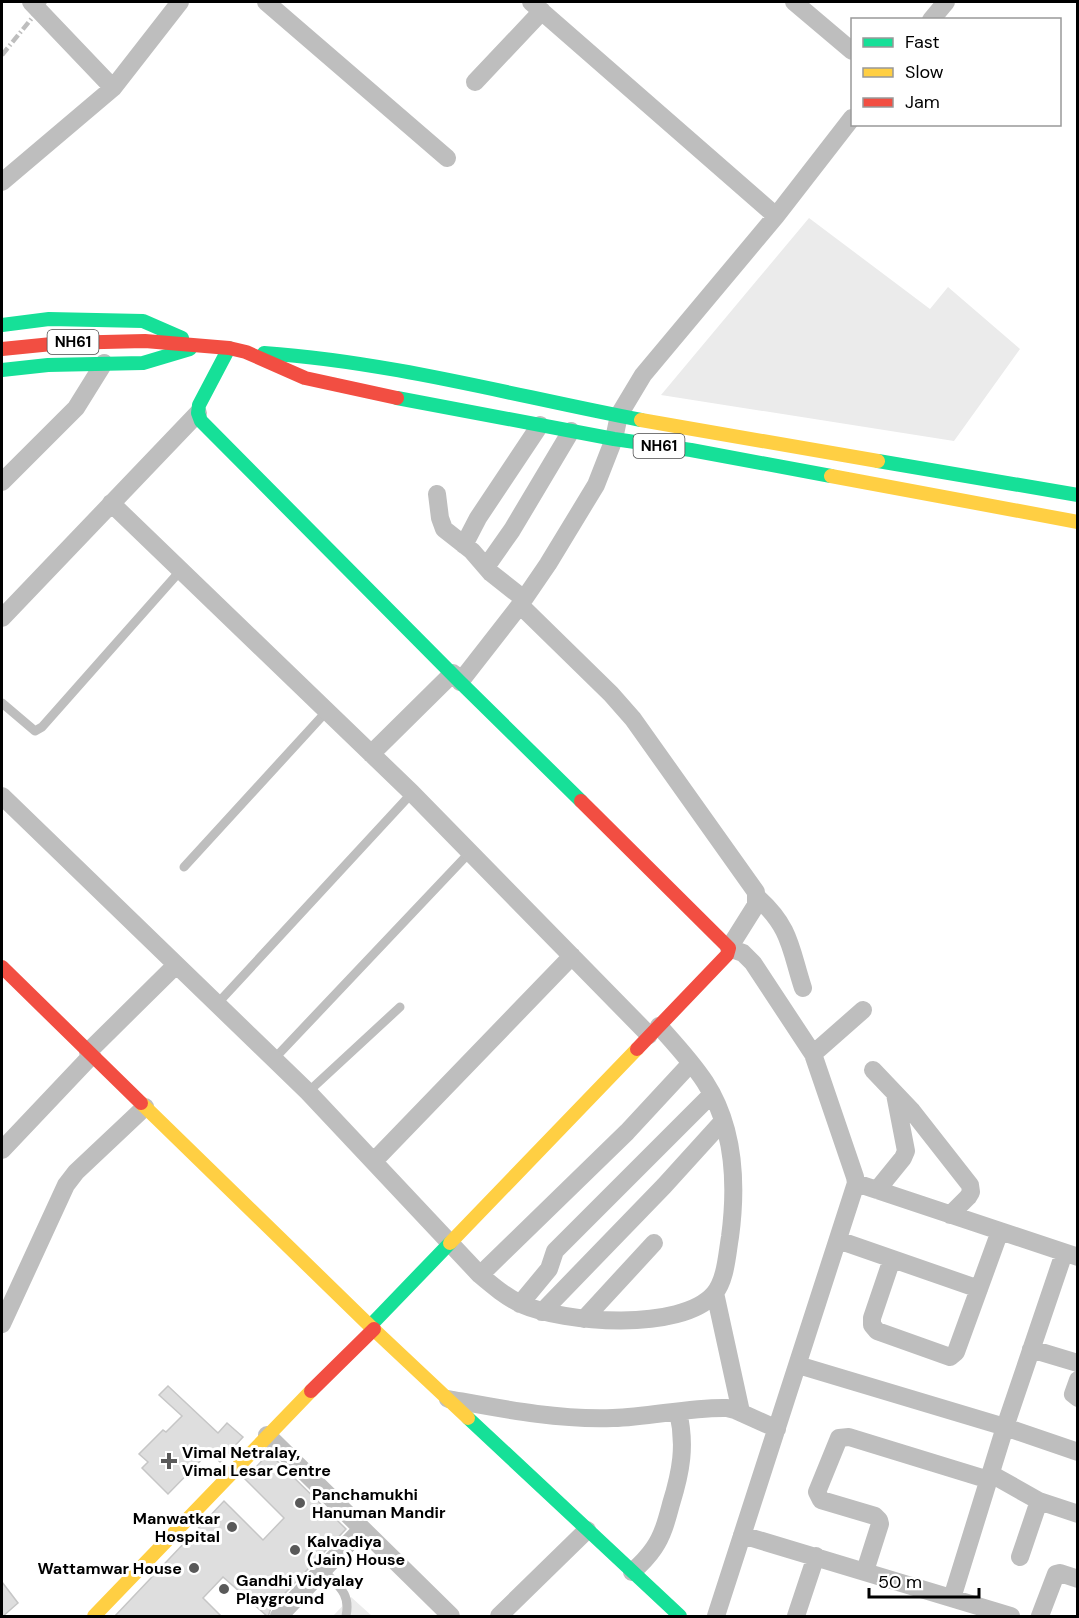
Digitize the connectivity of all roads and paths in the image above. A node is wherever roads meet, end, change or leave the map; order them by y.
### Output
1 (31, 2) edge
2 (180, 2) edge
3 (266, 2) edge
4 (794, 2) edge
5 (946, 2) edge
6 (537, 6) edge
7 (933, 18) edge
8 (851, 50) edge
9 (475, 82) dead end
10 (113, 88) junction
11 (851, 119) edge
12 (447, 158) dead end
13 (2, 182) edge
14 (776, 216) junction
15 (2, 325) edge
16 (201, 346) junction
17 (229, 348) junction
18 (2, 349) edge
19 (246, 352) junction
20 (104, 363) junction
21 (2, 370) edge
22 (198, 413) junction
23 (619, 416) junction
24 (540, 425) junction
25 (571, 431) junction
26 (614, 439) junction
27 (2, 482) edge
28 (437, 494) dead end
29 (1077, 495) edge
30 (111, 503) junction
31 (1077, 522) edge
32 (465, 545) junction
33 (486, 567) junction
34 (181, 570) junction
35 (522, 602) junction
36 (2, 618) edge
37 (457, 677) junction
38 (2, 703) edge
39 (326, 712) junction
40 (371, 754) junction
41 (412, 793) junction
42 (2, 796) edge
43 (471, 851) junction
44 (184, 867) dead end
45 (758, 898) junction
46 (729, 948) junction
47 (572, 956) junction
48 (176, 965) junction
49 (2, 967) edge
50 (803, 988) dead end
51 (217, 1004) junction
52 (400, 1007) dead end
53 (863, 1010) dead end
54 (654, 1030) junction
55 (90, 1053) junction
56 (813, 1054) junction
57 (274, 1059) junction
58 (692, 1063) junction
59 (873, 1070) dead end
60 (308, 1092) junction
61 (712, 1094) junction
62 (895, 1094) junction
63 (145, 1107) junction
64 (723, 1120) junction
65 (4, 1142) edge
66 (374, 1161) junction
67 (855, 1183) junction
68 (877, 1190) junction
69 (950, 1215) junction
70 (1000, 1231) junction
71 (838, 1240) junction
72 (450, 1243) junction
73 (654, 1243) dead end
74 (1071, 1255) edge
75 (892, 1259) junction
76 (480, 1275) junction
77 (979, 1289) junction
78 (715, 1293) junction
79 (520, 1304) junction
80 (542, 1312) junction
81 (584, 1319) junction
82 (2, 1324) edge
83 (372, 1328) junction
84 (1031, 1349) junction
85 (1077, 1363) edge
86 (798, 1365) junction
87 (1077, 1380) edge
88 (1077, 1398) edge
89 (448, 1399) junction
90 (678, 1412) junction
91 (741, 1412) junction
92 (1005, 1427) junction
93 (777, 1428) junction
94 (267, 1435) junction
95 (1077, 1452) edge
96 (990, 1477) junction
97 (1039, 1501) junction
98 (1077, 1514) edge
99 (361, 1530) junction
100 (587, 1530) junction
101 (742, 1535) junction
102 (816, 1557) junction
103 (1020, 1557) dead end
104 (323, 1570) junction
105 (865, 1571) junction
106 (632, 1572) junction
107 (1077, 1579) edge
108 (952, 1598) junction
109 (93, 1617) edge
110 (279, 1617) edge
111 (346, 1617) edge
112 (451, 1617) edge
113 (500, 1617) edge
114 (680, 1617) edge
115 (716, 1617) edge
116 (796, 1617) edge
117 (1011, 1617) edge
118 (1040, 1617) edge

1 - 10 street
2 - 10 street
3 - 12 street
4 - 8 street
5 - 7 street
6 - 9 street
6 - 14 street
10 - 13 street
11 - 14 street
14 - 23 street
15 - 16 main road
16 - 17 main road, NH61
16 - 18 main road, NH61
16 - 20 main road
17 - 19 main road, NH61
17 - 22 main road
19 - 23 main road, NH61
19 - 24 main road, NH61
20 - 21 main road
20 - 27 street
22 - 30 street
22 - 37 main road
23 - 26 street
23 - 29 main road, NH61
24 - 25 main road, NH61
24 - 32 street
25 - 26 main road, NH61
25 - 33 street
26 - 31 main road, NH61
26 - 35 street
28 - 32 street
30 - 34 street
30 - 36 street
32 - 33 street
33 - 35 street
34 - 38 lane
34 - 39 street
35 - 37 street
35 - 45 street
37 - 40 street
37 - 46 main road
39 - 40 street
39 - 44 lane
40 - 41 street
41 - 43 street
41 - 51 lane
42 - 48 street
43 - 47 street
43 - 57 lane
45 - 46 street
45 - 50 street
46 - 54 main road
46 - 56 street
47 - 54 street
47 - 66 street
48 - 51 street
48 - 55 street
49 - 55 main road
51 - 57 street
52 - 60 lane
53 - 56 street
54 - 58 street
54 - 72 main road
55 - 63 main road
55 - 65 street
56 - 67 street
57 - 60 street
58 - 61 street
58 - 76 street
59 - 62 street
60 - 66 street
61 - 64 street
61 - 79 street
62 - 68 street
62 - 69 street
63 - 82 street
63 - 83 main road
64 - 78 street
64 - 80 street
66 - 72 street
67 - 68 street
67 - 71 street
68 - 69 street
69 - 70 street
70 - 74 street
70 - 77 street
71 - 75 street
71 - 86 street
72 - 76 street
72 - 83 main road
73 - 81 street
74 - 84 street
75 - 77 street
75 - 77 street
76 - 79 street
78 - 81 street
78 - 91 street
79 - 80 street
80 - 81 street
83 - 89 main road
83 - 94 main road
84 - 85 street
84 - 92 street
86 - 92 street
86 - 93 street
87 - 88 street
89 - 90 street
89 - 100 main road
90 - 91 street
90 - 106 street
91 - 93 street
92 - 95 street
92 - 96 street
93 - 101 street
94 - 99 street
94 - 109 main road
96 - 97 street
96 - 105 street
96 - 108 street
97 - 98 street
97 - 103 street
99 - 104 street
99 - 112 street
100 - 106 main road
100 - 113 street
101 - 102 street
101 - 115 street
102 - 105 street
102 - 116 street
104 - 110 street
104 - 111 lane
105 - 108 street
106 - 114 main road
107 - 118 street
108 - 117 street

